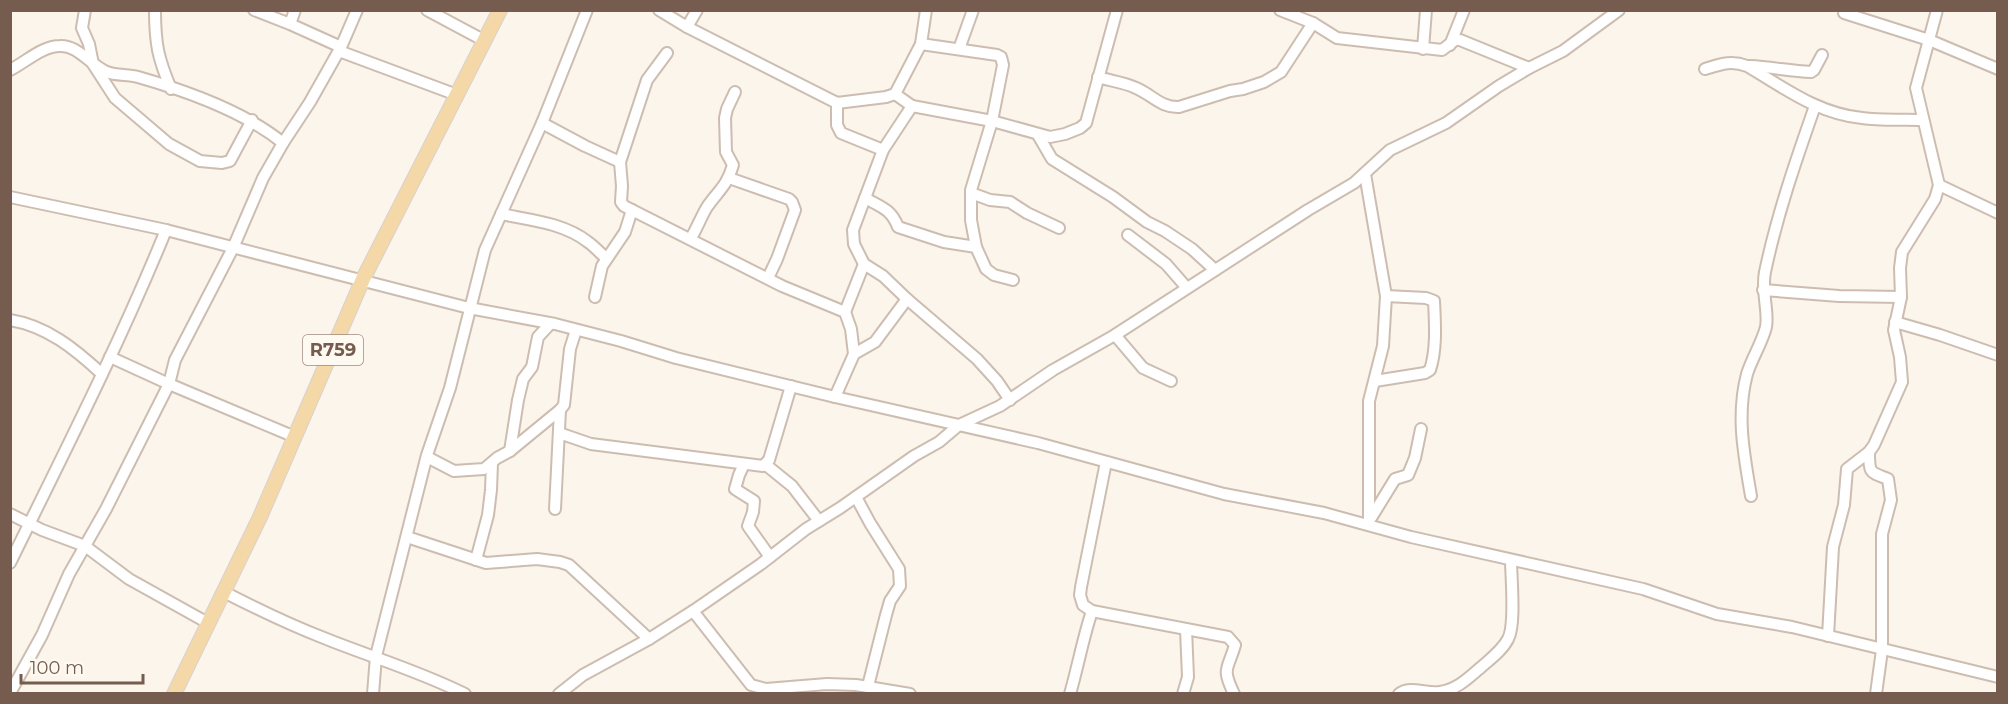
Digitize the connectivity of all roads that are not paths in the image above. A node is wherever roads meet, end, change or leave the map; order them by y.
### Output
1 (155, 10) edge
2 (254, 10) edge
3 (295, 10) edge
4 (357, 10) edge
5 (427, 10) edge
6 (500, 10) edge
7 (587, 10) edge
8 (659, 10) edge
9 (697, 10) edge
10 (926, 10) edge
11 (973, 10) edge
12 (1117, 10) edge
13 (1280, 10) edge
14 (1426, 10) edge
15 (1464, 10) edge
16 (1619, 10) edge
17 (1937, 10) edge
18 (85, 11) edge
19 (1844, 13) dead end
20 (1313, 23) junction
21 (290, 24) junction
22 (687, 27) junction
23 (1929, 39) junction
24 (485, 41) junction
25 (921, 44) junction
26 (1450, 45) junction
27 (1423, 48) junction
28 (340, 49) junction
29 (959, 49) junction
30 (667, 54) dead end
31 (1822, 55) dead end
32 (93, 64) junction
33 (1747, 66) junction
34 (1529, 68) junction
35 (1706, 69) dead end
36 (1998, 69) edge
37 (10, 70) edge
38 (1098, 78) junction
39 (171, 89) junction
40 (735, 92) dead end
41 (895, 94) junction
42 (457, 95) junction
43 (837, 103) junction
44 (912, 106) junction
45 (1815, 106) junction
46 (252, 120) junction
47 (1923, 120) junction
48 (992, 121) junction
49 (542, 123) junction
50 (1038, 135) junction
51 (283, 143) junction
52 (883, 150) junction
53 (620, 162) junction
54 (1365, 174) junction
55 (729, 178) junction
56 (1939, 185) junction
57 (971, 193) junction
58 (10, 197) edge
59 (865, 198) junction
60 (632, 210) junction
61 (1998, 213) edge
62 (501, 214) junction
63 (1059, 228) dead end
64 (166, 230) junction
65 (1128, 235) dead end
66 (692, 238) junction
67 (976, 247) junction
68 (233, 248) junction
69 (606, 258) junction
70 (864, 264) junction
71 (1215, 270) junction
72 (768, 278) junction
73 (363, 279) junction
74 (1013, 280) dead end
75 (1187, 288) junction
76 (1763, 290) junction
77 (1386, 296) junction
78 (595, 297) dead end
79 (1901, 297) junction
80 (907, 299) junction
81 (469, 308) junction
82 (845, 312) junction
83 (10, 320) edge
84 (1895, 322) junction
85 (550, 324) junction
86 (576, 330) junction
87 (1115, 335) junction
88 (854, 354) junction
89 (1998, 355) edge
90 (110, 357) junction
91 (102, 374) junction
92 (1171, 381) dead end
93 (1376, 381) junction
94 (169, 384) junction
95 (791, 386) junction
96 (835, 397) junction
97 (1010, 400) junction
98 (560, 410) junction
99 (959, 425) junction
100 (1421, 429) dead end
101 (559, 433) junction
102 (295, 437) junction
103 (510, 451) junction
104 (1869, 452) junction
105 (427, 457) junction
106 (1106, 462) junction
107 (492, 463) junction
108 (744, 464) junction
109 (766, 465) junction
110 (1751, 496) dead end
111 (856, 497) junction
112 (555, 509) dead end
113 (10, 514) edge
114 (819, 521) junction
115 (30, 523) junction
116 (1369, 523) junction
117 (407, 537) junction
118 (85, 546) junction
119 (770, 557) junction
120 (476, 560) junction
121 (1511, 560) junction
122 (10, 563) edge
123 (224, 592) junction
124 (693, 611) junction
125 (1092, 611) junction
126 (208, 623) junction
127 (1186, 629) junction
128 (1828, 636) junction
129 (649, 639) junction
130 (1882, 650) junction
131 (376, 656) junction
132 (1998, 677) edge
133 (868, 686) junction
134 (854, 689) edge
135 (572, 690) edge
136 (1875, 691) edge
137 (460, 692) edge
138 (10, 693) edge
139 (174, 693) edge
140 (373, 693) edge
141 (559, 693) edge
142 (909, 693) edge
143 (1070, 693) edge
144 (1184, 693) edge
145 (1234, 693) edge
146 (1399, 693) edge
147 (1429, 693) edge

1 - 39 street
2 - 21 street
3 - 21 street
4 - 28 street
5 - 24 street
6 - 24 main road, R759
7 - 49 street
8 - 22 street
9 - 22 street
10 - 25 street
11 - 29 street
12 - 38 street
13 - 20 street
14 - 27 street
15 - 26 street
16 - 34 street
17 - 23 street
18 - 32 street
19 - 23 street
20 - 27 street
20 - 38 street
21 - 28 street
22 - 43 street
23 - 36 street
23 - 47 street
24 - 42 main road, R759
25 - 29 street
25 - 41 street
26 - 27 street
26 - 34 street
28 - 42 street
28 - 51 street
29 - 48 street
30 - 53 street
31 - 33 street
32 - 37 street
32 - 39 street
32 - 46 street
33 - 35 street
33 - 45 street
34 - 54 street
38 - 50 street
39 - 46 street
40 - 55 street
41 - 43 street
41 - 44 street
42 - 73 main road, R759
43 - 52 street
44 - 48 street
44 - 52 street
45 - 47 street
45 - 76 street
46 - 51 street
47 - 56 street
48 - 50 street
48 - 57 street
49 - 53 street
49 - 62 street
50 - 71 street
51 - 68 street
52 - 59 street
53 - 60 street
54 - 71 street
54 - 77 street
55 - 66 street
55 - 72 street
56 - 61 street
56 - 79 street
57 - 63 street
57 - 67 street
58 - 64 street
59 - 67 street
59 - 70 street
60 - 66 street
60 - 69 street
62 - 69 street
62 - 81 street
64 - 68 street
64 - 90 street
65 - 75 street
66 - 72 street
67 - 74 street
68 - 73 street
68 - 94 street
69 - 78 street
70 - 80 street
70 - 82 street
71 - 75 street
72 - 82 street
73 - 81 street
73 - 102 main road, R759
75 - 87 street
76 - 79 street
76 - 110 street
77 - 93 street
77 - 93 street
79 - 84 street
80 - 88 street
80 - 97 street
81 - 85 street
81 - 105 street
82 - 88 street
83 - 91 street
84 - 89 street
84 - 104 street
85 - 86 street
85 - 103 street
86 - 95 street
86 - 98 street
87 - 92 street
87 - 97 street
88 - 96 street
90 - 91 street
90 - 94 street
91 - 115 street
93 - 116 street
94 - 102 street
94 - 118 street
95 - 96 street
95 - 109 street
96 - 99 street
97 - 99 street
98 - 101 street
98 - 103 street
99 - 106 street
99 - 111 street
100 - 116 street
101 - 108 street
101 - 112 street
102 - 123 main road, R759
103 - 107 street
104 - 128 street
104 - 130 street
105 - 107 street
105 - 117 street
106 - 116 street
106 - 125 street
107 - 120 street
108 - 109 street
108 - 119 street
109 - 114 street
111 - 114 street
111 - 133 street
113 - 115 street
114 - 119 street
115 - 118 street
115 - 122 street
116 - 121 street
117 - 120 street
117 - 131 street
118 - 126 street
118 - 138 street
119 - 124 street
120 - 129 street
121 - 128 street
121 - 147 street
123 - 126 main road, R759
123 - 131 street
124 - 129 street
124 - 134 street
125 - 127 street
125 - 143 street
126 - 139 main road, R759
127 - 144 street
127 - 145 street
128 - 130 street
129 - 135 street
130 - 132 street
130 - 136 street
131 - 137 street
131 - 140 street
133 - 134 street
133 - 142 street
135 - 141 street
146 - 147 street

